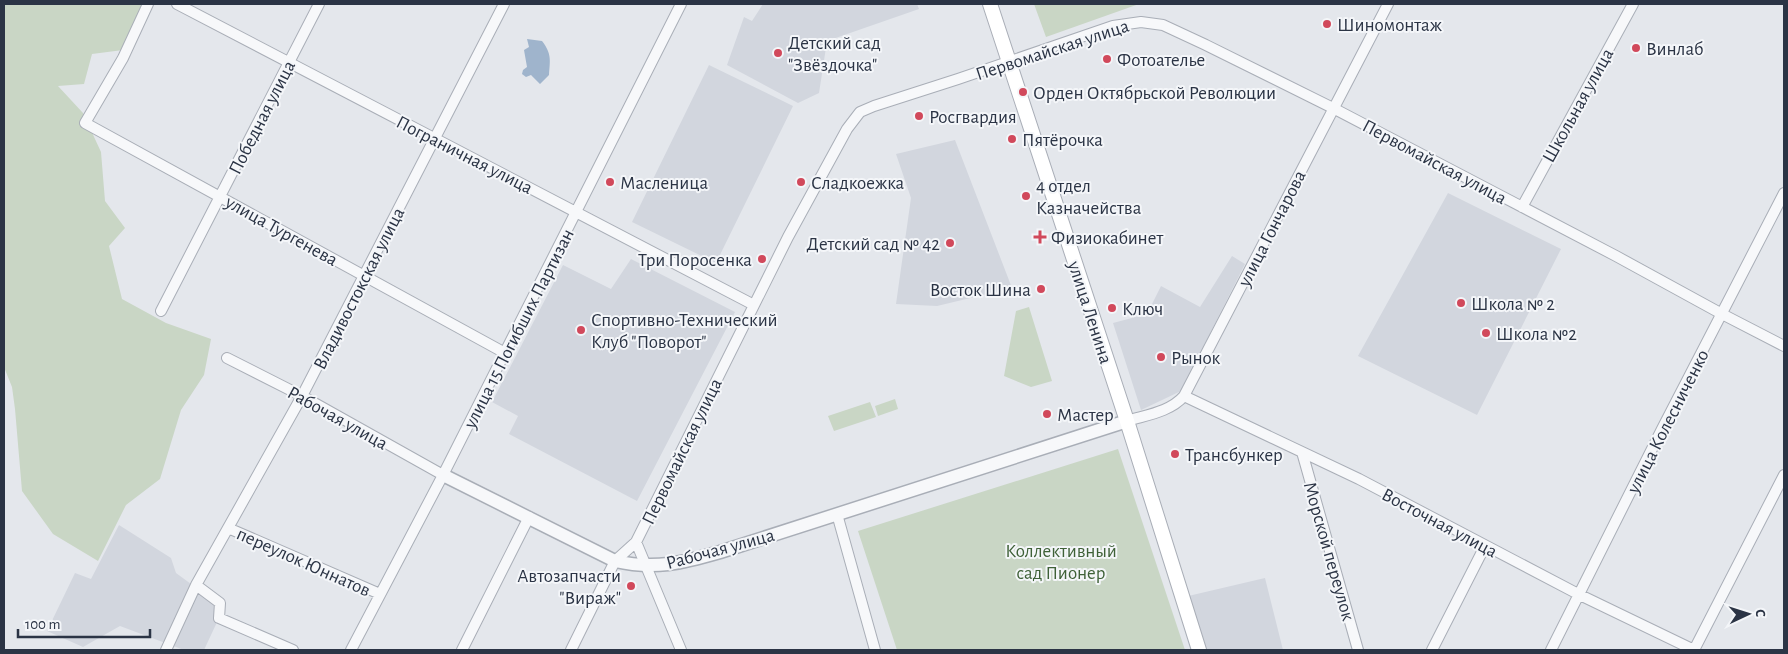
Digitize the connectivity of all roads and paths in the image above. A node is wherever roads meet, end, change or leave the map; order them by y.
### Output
1 (148, 4) edge
2 (177, 4) edge
3 (319, 4) edge
4 (504, 4) edge
5 (681, 4) edge
6 (990, 4) edge
7 (1388, 4) edge
8 (1633, 4) edge
9 (1009, 61) junction
10 (289, 63) junction
11 (1333, 108) junction
12 (435, 138) junction
13 (1784, 193) edge
14 (220, 196) junction
15 (1522, 207) junction
16 (576, 211) junction
17 (365, 276) junction
18 (754, 305) junction
19 (161, 311) dead end
20 (1722, 314) junction
21 (1784, 346) edge
22 (505, 353) junction
23 (227, 358) dead end
24 (302, 396) junction
25 (1184, 396) junction
26 (1127, 421) junction
27 (1302, 452) junction
28 (444, 475) junction
29 (1784, 476) edge
30 (837, 514) junction
31 (529, 517) junction
32 (228, 528) junction
33 (636, 542) junction
34 (1485, 546) junction
35 (615, 561) junction
36 (645, 566) junction
37 (196, 585) junction
38 (380, 594) junction
39 (1580, 595) junction
40 (166, 650) edge
41 (293, 650) edge
42 (351, 650) edge
43 (462, 650) edge
44 (571, 650) edge
45 (681, 650) edge
46 (875, 650) edge
47 (1199, 650) edge
48 (1358, 650) edge
49 (1432, 650) edge
50 (1551, 650) edge
51 (1694, 650) edge

1 - 14 street, улица Тургенева
2 - 10 street, Пограничная улица
3 - 10 street, Победная улица
4 - 12 street, Владивостокская улица
5 - 16 street, улица 15 Погибших Партизан
6 - 9 main road, улица Ленина
7 - 11 street, улица Гончарова
8 - 15 street, Школьная улица
9 - 11 street, Первомайская улица
9 - 18 street, Первомайская улица
9 - 26 main road, улица Ленина
10 - 12 street, Пограничная улица
10 - 14 street, Победная улица
11 - 15 street, Первомайская улица
11 - 25 street, улица Гончарова
12 - 16 street, Пограничная улица
12 - 17 street, Владивостокская улица
13 - 20 street, улица Колесниченко
14 - 17 street, улица Тургенева
14 - 19 street, Победная улица
15 - 20 street, Первомайская улица
16 - 18 street, Пограничная улица
16 - 22 street, улица 15 Погибших Партизан
17 - 22 street, улица Тургенева
17 - 24 street, Владивостокская улица
18 - 33 street, Первомайская улица
20 - 21 street, Первомайская улица
20 - 39 street, улица Колесниченко
22 - 28 street, улица 15 Погибших Партизан
23 - 24 street, Рабочая улица
24 - 28 street, Рабочая улица
24 - 32 street, Владивостокская улица
25 - 26 street, улица Гончарова
25 - 27 street, Восточная улица
26 - 30 street, Рабочая улица
26 - 47 main road, улица Ленина
27 - 34 street, Восточная улица
27 - 48 street, Морской переулок
28 - 31 street, Рабочая улица
28 - 38 street, улица 15 Погибших Партизан
29 - 51 street
30 - 36 street, Рабочая улица
30 - 46 street
31 - 35 street, Рабочая улица
31 - 43 street
32 - 37 street, Владивостокская улица
32 - 38 street, переулок Юннатов
33 - 35 street, Первомайская улица
33 - 36 street
34 - 39 street, Восточная улица
34 - 49 street
35 - 36 street, Рабочая улица
35 - 44 street, Первомайская улица
36 - 45 street
37 - 40 street, Владивостокская улица
37 - 41 street
38 - 42 street, улица 15 Погибших Партизан
39 - 50 street, улица Колесниченко
39 - 51 street, Восточная улица

